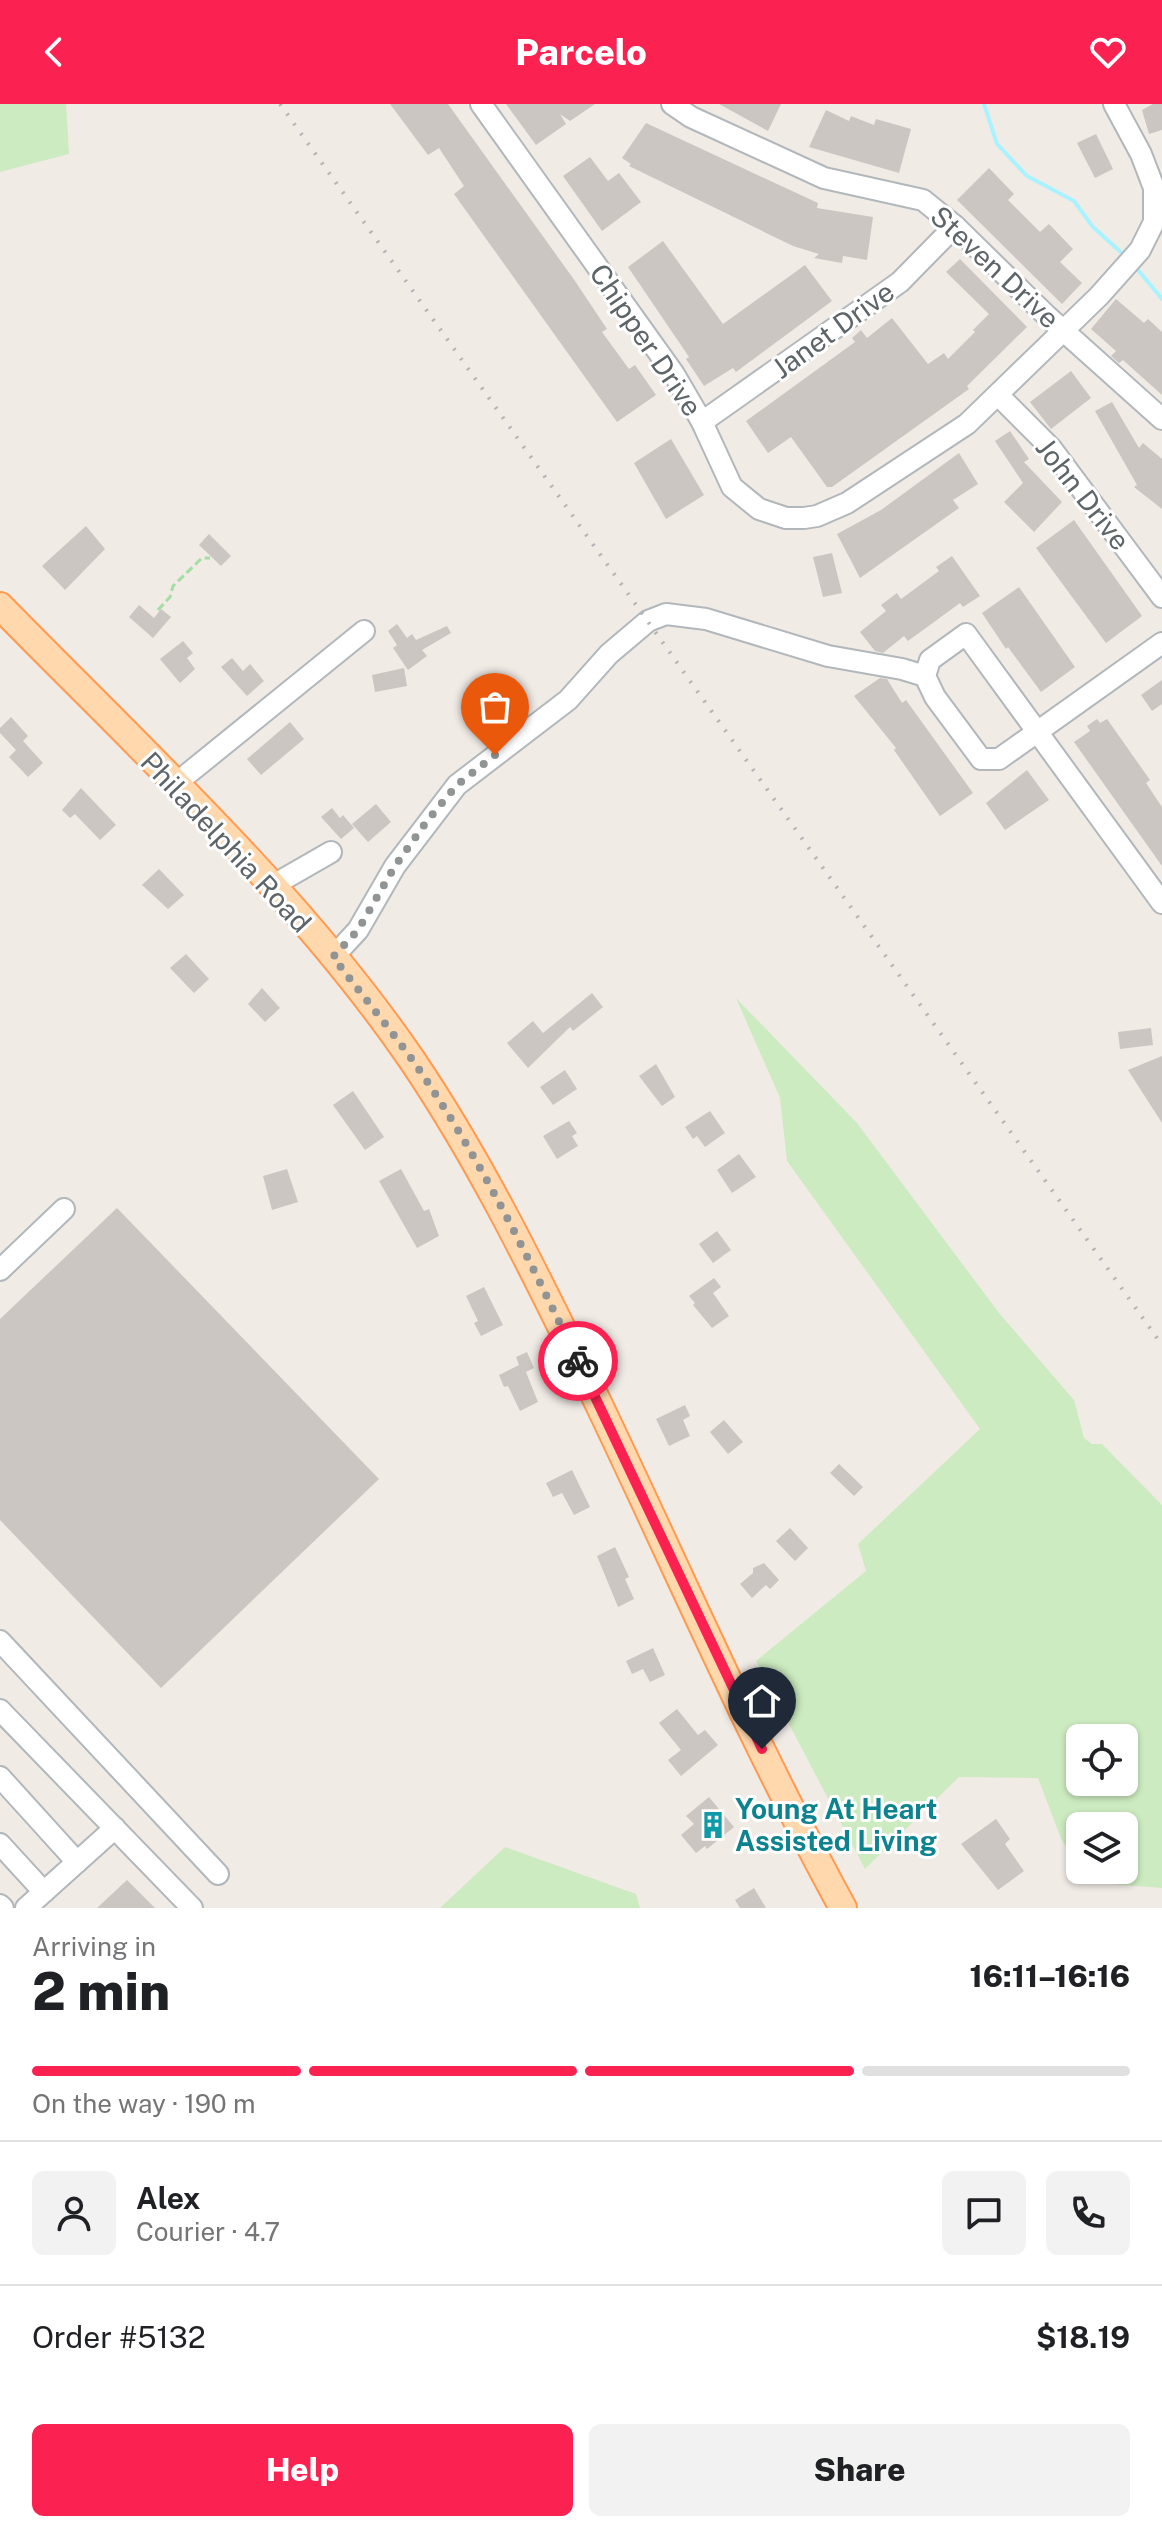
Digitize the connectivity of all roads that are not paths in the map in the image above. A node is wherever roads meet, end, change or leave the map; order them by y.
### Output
1 (481, 104) edge
2 (672, 104) edge
3 (1114, 104) edge
4 (1158, 223) edge
5 (955, 226) junction
6 (1063, 331) junction
7 (998, 395) junction
8 (1162, 419) edge
9 (702, 422) junction
10 (1162, 597) edge
11 (0, 606) edge
12 (364, 631) dead end
13 (1162, 643) edge
14 (925, 676) junction
15 (1040, 732) junction
16 (174, 785) junction
17 (331, 852) dead end
18 (270, 887) junction
19 (1162, 903) edge
20 (333, 957) junction
21 (64, 1209) dead end
22 (0, 1270) edge
23 (0, 1641) edge
24 (0, 1710) edge
25 (0, 1777) edge
26 (115, 1828) junction
27 (0, 1844) edge
28 (77, 1862) junction
29 (218, 1874) dead end
30 (44, 1892) junction
31 (26, 1908) edge
32 (192, 1908) edge
33 (843, 1908) edge

1 - 9 street, Chipper Drive
2 - 5 street, Steven Drive
3 - 4 street
4 - 6 street, Chipper Drive
5 - 6 street, Steven Drive
5 - 9 street, Janet Drive
6 - 7 street, Chipper Drive
6 - 8 street, Steven Drive
7 - 9 street, Chipper Drive
7 - 10 street, John Drive
11 - 16 main road, Philadelphia Road
12 - 16 street
13 - 15 street
14 - 15 street
14 - 15 street
14 - 20 street
15 - 19 street
16 - 18 main road, Philadelphia Road
17 - 18 street
18 - 20 main road, Philadelphia Road
20 - 33 main road, Philadelphia Road
21 - 22 street
23 - 29 street
24 - 26 street
25 - 28 street
26 - 28 street
26 - 32 street
27 - 30 street
28 - 30 street
30 - 31 street

